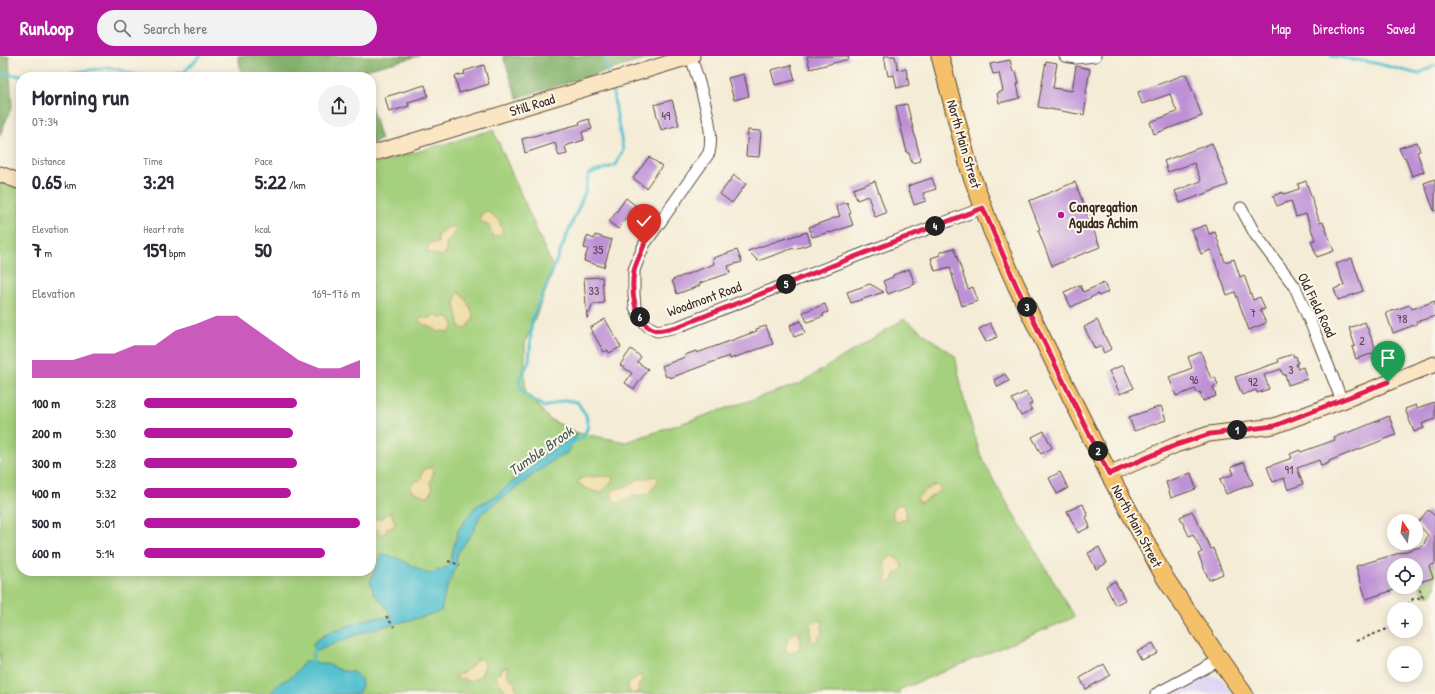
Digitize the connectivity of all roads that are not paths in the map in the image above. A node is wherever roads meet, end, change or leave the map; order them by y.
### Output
1 (692, 56) edge
2 (940, 56) edge
3 (1065, 56) edge
4 (1095, 56) edge
5 (376, 152) edge
6 (0, 174) edge
7 (16, 180) edge
8 (983, 208) junction
9 (1241, 208) dead end
10 (1435, 364) edge
11 (1342, 401) junction
12 (1109, 474) junction
13 (1220, 660) junction
14 (1156, 694) edge
15 (1244, 694) edge

1 - 5 street, Still Road
1 - 8 street, Woodmont Road
2 - 8 main road, North Main Street
3 - 4 street
6 - 7 street
8 - 12 main road, North Main Street
9 - 11 street, Old Field Road
10 - 11 street
11 - 12 street
12 - 13 main road, North Main Street
13 - 14 street
13 - 15 main road, North Main Street

